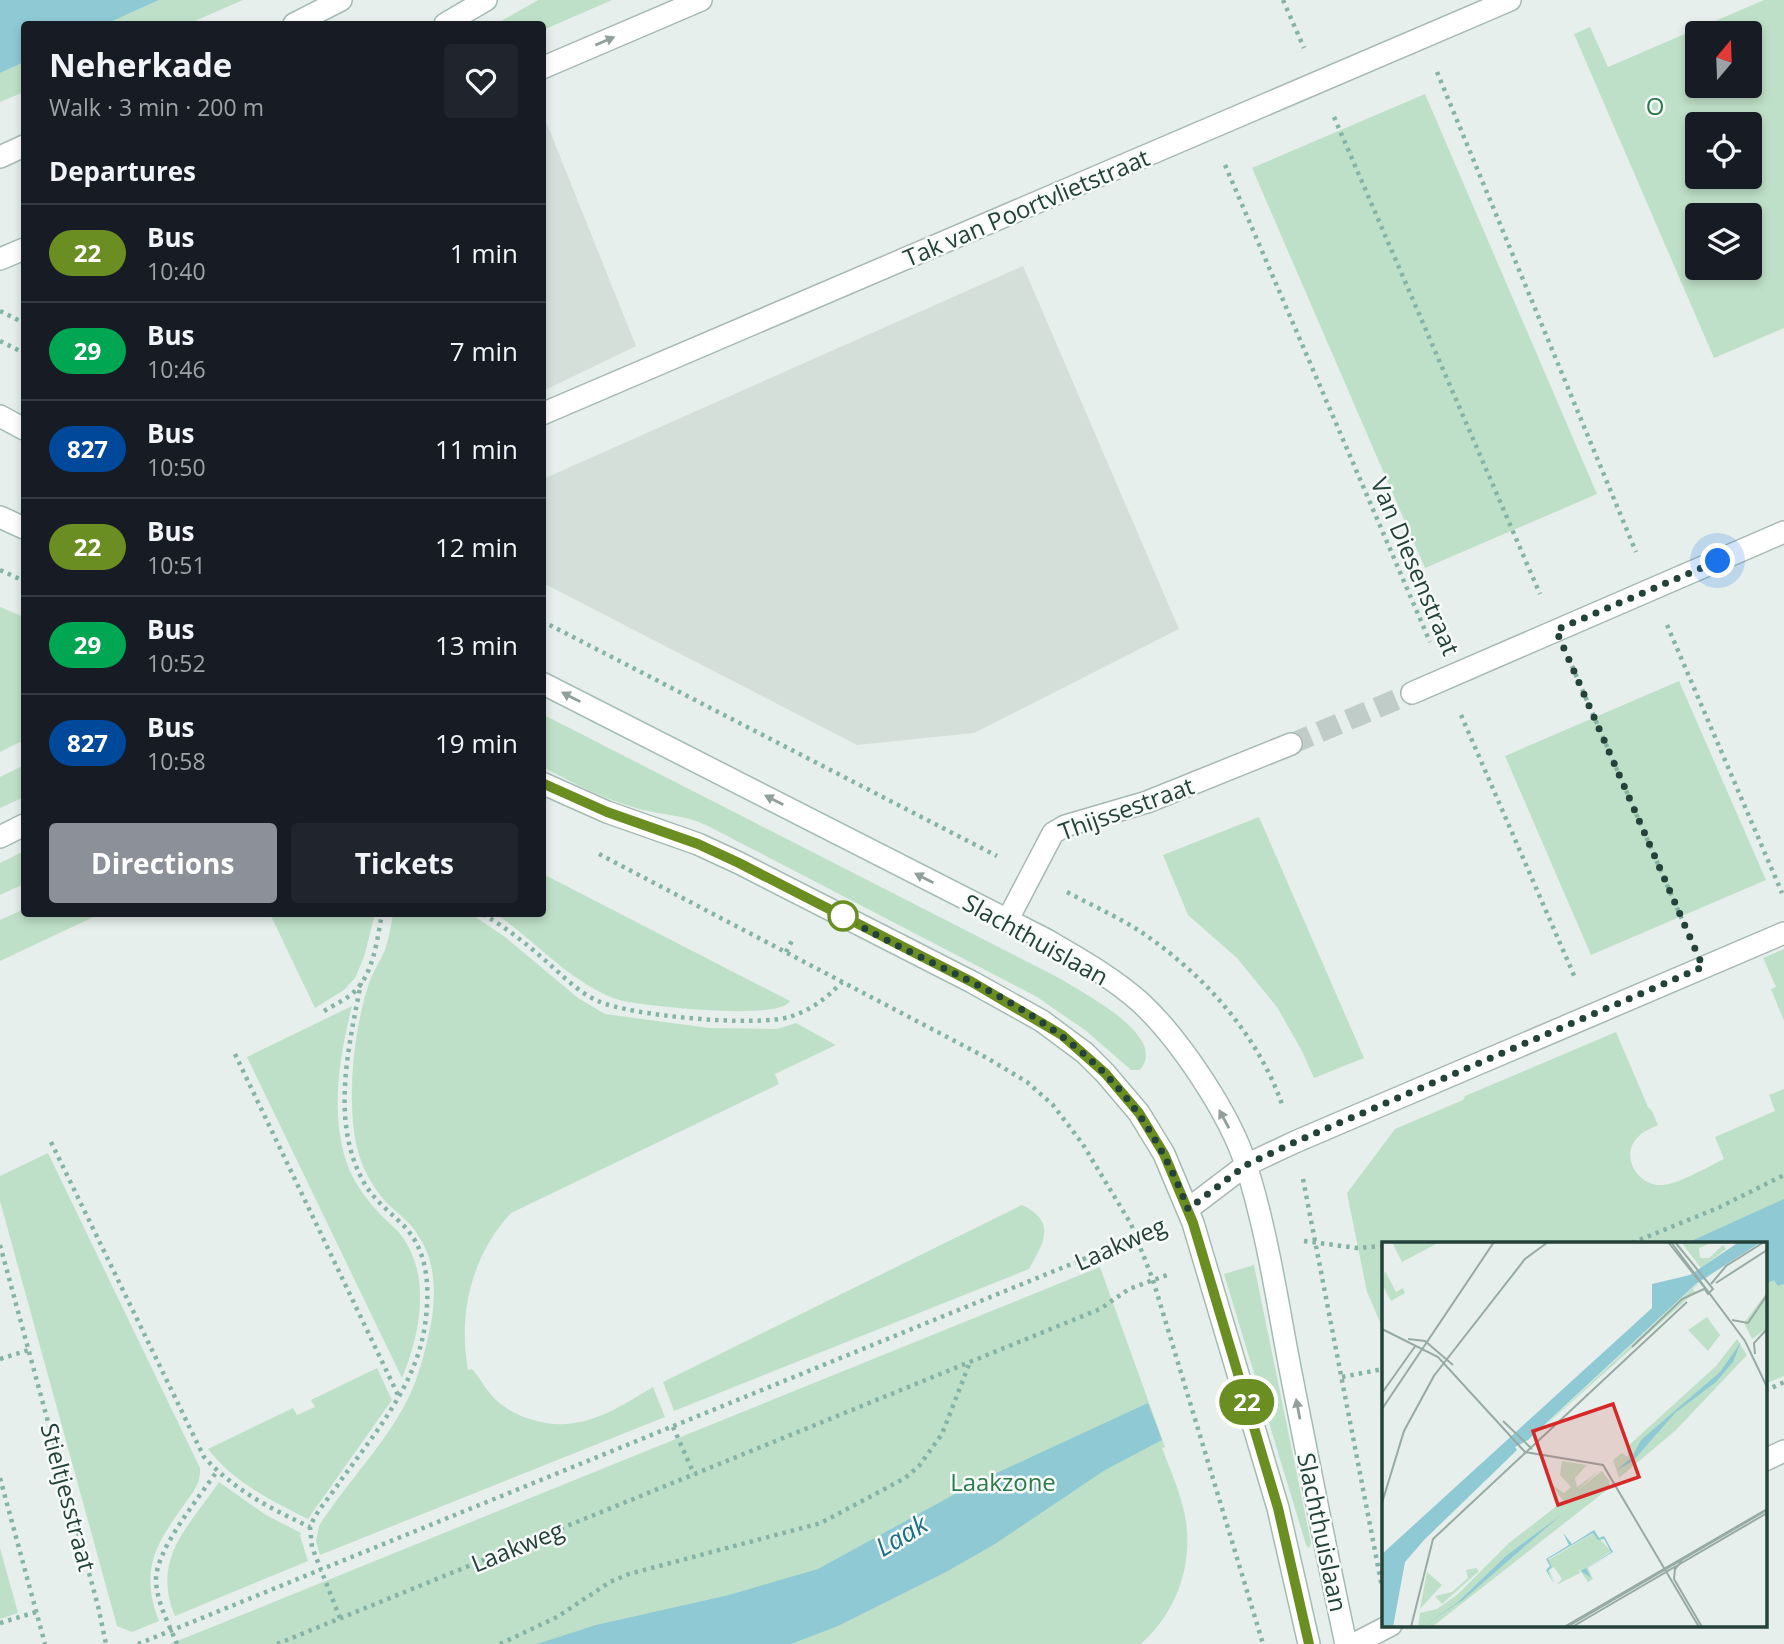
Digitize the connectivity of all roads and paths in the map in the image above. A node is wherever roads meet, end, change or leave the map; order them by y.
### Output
1 (341, 0) edge
2 (486, 0) edge
3 (701, 0) edge
4 (1283, 0) edge
5 (1510, 0) edge
6 (300, 21) edge
7 (450, 21) edge
8 (1422, 38) junction
9 (546, 66) edge
10 (1319, 83) junction
11 (1209, 129) junction
12 (21, 147) edge
13 (0, 157) edge
14 (21, 250) edge
15 (0, 259) edge
16 (0, 311) edge
17 (21, 322) edge
18 (0, 341) edge
19 (21, 352) edge
20 (546, 412) edge
21 (0, 416) edge
22 (21, 427) edge
23 (0, 517) edge
24 (21, 527) edge
25 (1784, 532) edge
26 (0, 570) edge
27 (21, 579) edge
28 (1651, 589) junction
29 (1556, 630) junction
30 (1445, 678) junction
31 (546, 685) edge
32 (1412, 693) tunnel mouth
33 (1291, 744) tunnel mouth
34 (546, 785) edge
35 (21, 826) edge
36 (0, 837) edge
37 (592, 850) dead end
38 (1784, 897) edge
39 (381, 917) edge
40 (487, 917) edge
41 (1007, 921) junction
42 (1784, 933) edge
43 (794, 937) dead end
44 (786, 953) junction
45 (1703, 967) junction
46 (842, 982) junction
47 (361, 984) junction
48 (324, 1011) dead end
49 (1592, 1016) junction
50 (235, 1054) dead end
51 (51, 1142) dead end
52 (1246, 1165) junction
53 (1784, 1175) edge
54 (1188, 1209) junction
55 (1138, 1238) junction
56 (1634, 1242) edge
57 (0, 1245) edge
58 (1266, 1246) junction
59 (1382, 1246) edge
60 (1206, 1264) junction
61 (1153, 1280) junction
62 (29, 1350) junction
63 (0, 1359) edge
64 (970, 1362) junction
65 (1382, 1369) edge
66 (1342, 1377) dead end
67 (1784, 1382) edge
68 (1766, 1391) edge
69 (398, 1397) junction
70 (673, 1427) junction
71 (1784, 1451) edge
72 (1766, 1460) edge
73 (217, 1471) junction
74 (694, 1474) junction
75 (0, 1478) edge
76 (310, 1527) junction
77 (321, 1570) junction
78 (36, 1612) junction
79 (340, 1618) junction
80 (0, 1623) edge
81 (1389, 1626) edge
82 (171, 1631) junction
83 (45, 1644) edge
84 (106, 1644) edge
85 (138, 1644) edge
86 (177, 1644) edge
87 (277, 1644) edge
88 (500, 1644) edge
89 (1263, 1644) edge
90 (1309, 1644) edge
91 (1346, 1644) edge
92 (1354, 1644) edge

1 - 6 main road
2 - 7 main road
9 -> 3 main road
4 - 10 path
5 - 8 main road, Tak van Poortvlietstraat
8 - 10 main road, Tak van Poortvlietstraat
8 - 28 path
10 - 11 main road, Tak van Poortvlietstraat
10 - 29 path
11 - 20 main road, Tak van Poortvlietstraat
11 - 30 path, Van Diesenstraat
12 - 13 main road
14 - 15 main road
16 - 17 path
18 - 19 path
21 - 22 main road
23 - 24 main road
25 - 28 main road
26 - 27 path
28 - 29 main road
28 - 38 path
29 - 30 main road
29 - 45 path
30 - 32 main road
30 - 49 path, Van Diesenstraat
41 -> 31 main road, Slachthuislaan
33 - 41 main road, Thijssestraat
34 - 54 main road, Slachthuislaan
35 - 36 main road
37 - 44 path
39 - 47 path
40 - 46 path
52 -> 41 main road, Slachthuislaan
42 - 45 main road, Laakweg
43 - 44 path
44 - 46 path
45 - 49 main road, Laakweg
46 - 55 path
47 - 48 path
47 - 69 path
49 - 52 main road, Laakweg
50 - 69 path
51 - 73 path
52 - 54 main road, Laakweg
52 - 58 main road, Slachthuislaan
53 - 56 path
54 - 55 path, Laakweg
54 - 60 main road, Slachthuislaan
55 - 61 path
55 - 70 path, Laakweg
57 - 62 path, Stieltjesstraat
58 - 59 path
91 -> 58 main road, Slachthuislaan
60 - 61 path, Laakweg
60 - 90 main road, Slachthuislaan
61 - 64 path, Laakweg
61 - 89 path
62 - 63 path
62 - 84 path, Stieltjesstraat
64 - 74 path, Laakweg
64 - 88 path
65 - 66 path
67 - 68 path
69 - 76 path
70 - 74 path
70 - 77 path, Laakweg
71 - 72 main road
73 - 76 path
73 - 82 path
74 - 79 path, Laakweg
75 - 78 path
76 - 77 path
77 - 79 path
77 - 82 path, Laakweg
78 - 80 path
78 - 83 path
79 - 87 path, Laakweg
81 - 92 main road
82 - 85 path, Laakweg
82 - 86 path

